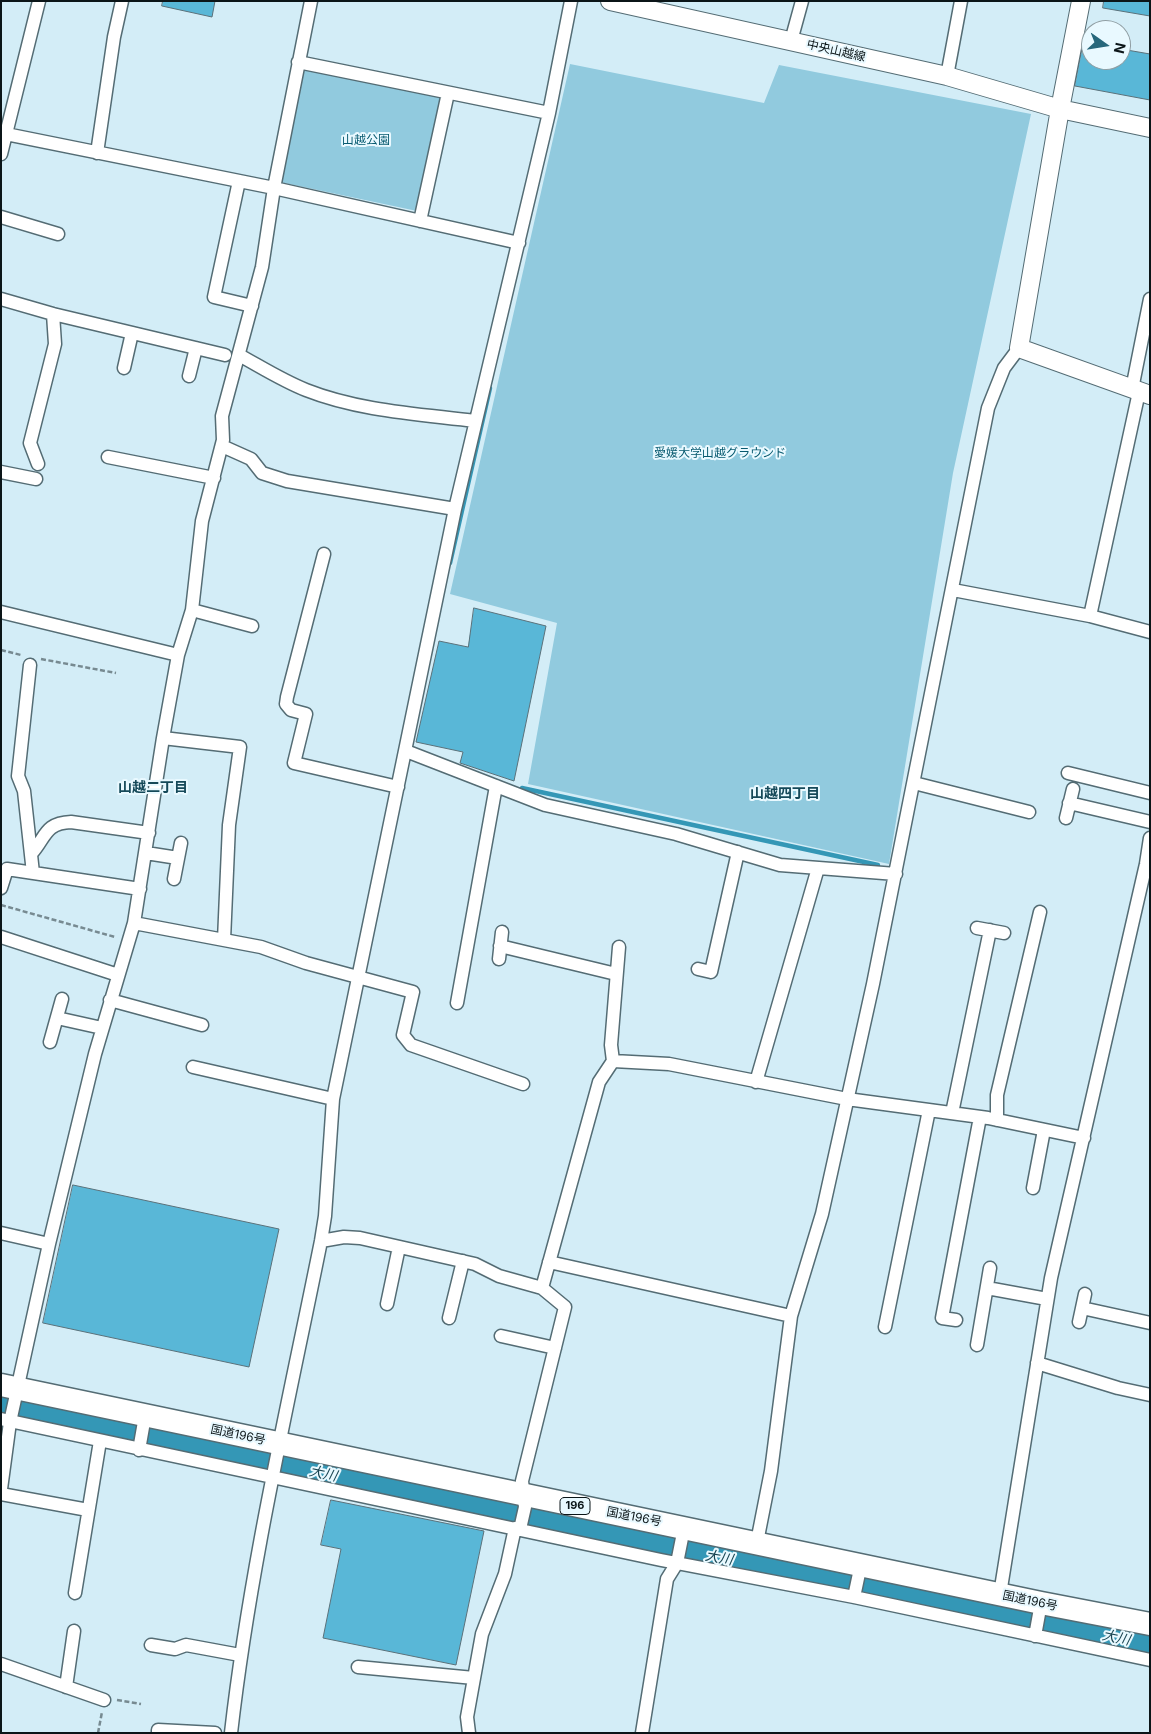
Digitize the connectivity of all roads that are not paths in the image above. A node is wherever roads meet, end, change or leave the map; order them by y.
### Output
1 (39, 1) edge
2 (122, 1) edge
3 (310, 1) edge
4 (571, 1) edge
5 (610, 1) edge
6 (802, 1) edge
7 (961, 1) edge
8 (1081, 1) edge
9 (790, 40) junction
10 (298, 62) junction
11 (947, 76) junction
12 (448, 93) junction
13 (1060, 109) junction
14 (549, 113) junction
15 (1150, 128) edge
16 (4, 134) edge
17 (96, 153) junction
18 (1, 154) edge
19 (239, 181) junction
20 (274, 188) junction
21 (1, 217) edge
22 (420, 221) junction
23 (58, 234) dead end
24 (519, 243) junction
25 (1, 299) edge
26 (1150, 300) edge
27 (252, 306) junction
28 (53, 314) junction
29 (132, 333) junction
30 (196, 348) junction
31 (1019, 348) junction
32 (232, 355) junction
33 (124, 368) dead end
34 (189, 376) dead end
35 (1140, 392) edge
36 (475, 421) junction
37 (222, 446) junction
38 (108, 457) dead end
39 (38, 464) dead end
40 (1, 472) edge
41 (214, 478) junction
42 (36, 479) dead end
43 (455, 509) junction
44 (324, 554) dead end
45 (953, 590) junction
46 (192, 610) junction
47 (1, 612) edge
48 (1090, 616) junction
49 (252, 626) dead end
50 (1150, 632) edge
51 (178, 655) junction
52 (29, 659) road end
53 (163, 738) junction
54 (406, 750) junction
55 (1068, 773) dead end
56 (914, 783) junction
57 (398, 786) junction
58 (496, 786) junction
59 (1073, 788) dead end
60 (1150, 794) edge
61 (1070, 803) junction
62 (1028, 812) dead end
63 (1066, 818) dead end
64 (1150, 822) edge
65 (149, 833) junction
66 (1150, 838) edge
67 (182, 842) dead end
68 (1150, 842) edge
69 (738, 852) junction
70 (146, 853) junction
71 (31, 854) junction
72 (178, 858) junction
73 (818, 868) junction
74 (33, 873) junction
75 (896, 874) junction
76 (174, 879) dead end
77 (1, 888) edge
78 (140, 889) junction
79 (1040, 912) dead end
80 (134, 923) junction
81 (977, 928) dead end
82 (990, 930) junction
83 (502, 932) dead end
84 (1004, 933) dead end
85 (1, 937) edge
86 (224, 940) junction
87 (619, 947) dead end
88 (698, 969) dead end
89 (616, 974) junction
90 (118, 975) junction
91 (359, 978) junction
92 (62, 999) dead end
93 (110, 1000) junction
94 (457, 1003) dead end
95 (57, 1018) junction
96 (202, 1025) dead end
97 (102, 1028) junction
98 (50, 1042) dead end
99 (613, 1062) junction
100 (193, 1067) dead end
101 (756, 1082) junction
102 (524, 1084) dead end
103 (333, 1100) junction
104 (847, 1100) junction
105 (929, 1110) junction
106 (952, 1113) junction
107 (980, 1117) junction
108 (997, 1120) junction
109 (1044, 1130) junction
110 (1084, 1138) junction
111 (1033, 1188) dead end
112 (1, 1232) edge
113 (321, 1241) junction
114 (49, 1244) junction
115 (399, 1247) junction
116 (463, 1261) junction
117 (549, 1262) junction
118 (990, 1268) dead end
119 (542, 1288) junction
120 (987, 1288) junction
121 (1086, 1294) dead end
122 (1047, 1299) junction
123 (387, 1304) dead end
124 (1082, 1308) junction
125 (791, 1316) junction
126 (449, 1318) dead end
127 (956, 1320) dead end
128 (1080, 1322) dead end
129 (1150, 1323) edge
130 (885, 1327) dead end
131 (501, 1336) dead end
132 (977, 1345) dead end
133 (555, 1348) junction
134 (1037, 1363) junction
135 (11, 1392) edge
136 (1150, 1394) edge
137 (7, 1420) edge
138 (144, 1422) junction
139 (100, 1441) junction
140 (139, 1447) junction
141 (277, 1450) junction
142 (273, 1474) junction
143 (1, 1489) edge
144 (1, 1494) edge
145 (525, 1501) junction
146 (88, 1510) junction
147 (519, 1526) junction
148 (682, 1535) junction
149 (757, 1542) junction
150 (677, 1561) junction
151 (859, 1571) junction
152 (75, 1593) dead end
153 (1000, 1594) junction
154 (854, 1595) junction
155 (1040, 1610) junction
156 (1150, 1624) edge
157 (74, 1631) dead end
158 (1035, 1634) junction
159 (152, 1645) dead end
160 (240, 1655) junction
161 (1150, 1660) edge
162 (1, 1664) edge
163 (358, 1667) dead end
164 (474, 1678) junction
165 (66, 1687) junction
166 (104, 1700) dead end
167 (158, 1733) edge
168 (215, 1733) edge
169 (231, 1733) edge
170 (469, 1733) edge
171 (642, 1733) edge

1 - 16 street
2 - 17 street
3 - 10 street
4 - 14 street
5 - 9 street, 中央山越線
6 - 9 street
7 - 11 street
8 - 13 street
9 - 11 street, 中央山越線
10 - 12 street
10 - 20 street
11 - 13 street, 中央山越線
12 - 14 street
12 - 22 street
13 - 15 street, 中央山越線
13 - 31 street
14 - 24 street
16 - 17 street
16 - 18 street
17 - 19 street
19 - 20 street
19 - 27 street
20 - 22 street
20 - 27 street
21 - 23 street
22 - 24 street
24 - 36 street
25 - 28 street
26 - 35 street
27 - 32 street
28 - 29 street
28 - 39 street
29 - 30 street
29 - 33 street
30 - 32 street
30 - 34 street
31 - 35 street
31 - 45 street
32 - 36 street
32 - 37 street
35 - 48 street
36 - 43 street
37 - 41 street
37 - 43 street
38 - 41 street
40 - 42 street
41 - 46 street
43 - 54 street
44 - 57 street
45 - 48 street
45 - 56 street
46 - 49 street
46 - 51 street
47 - 51 street
48 - 50 street
51 - 53 street
52 - 71 street
53 - 65 street
53 - 86 street
54 - 57 street
54 - 58 street
55 - 60 street
56 - 62 street
56 - 75 street
57 - 91 street
58 - 69 street
58 - 94 street
59 - 61 street
61 - 63 street
61 - 64 street
65 - 70 street
65 - 71 street
66 - 68 street
67 - 72 street
68 - 110 street
69 - 73 street
69 - 88 street
70 - 72 street
70 - 78 street
71 - 74 street
72 - 76 street
73 - 75 street
73 - 101 street
74 - 77 street
74 - 78 street
75 - 104 street
78 - 80 street
79 - 108 street
80 - 86 street
80 - 90 street
81 - 82 street
82 - 84 street
82 - 106 street
83 - 89 street
85 - 90 street
86 - 91 street
87 - 89 street
89 - 99 street
90 - 93 street
91 - 102 street
91 - 103 street
92 - 95 street
93 - 96 street
93 - 97 street
95 - 97 street
95 - 98 street
97 - 114 street
99 - 101 street
99 - 117 street
100 - 103 street
101 - 104 street
103 - 113 street
104 - 105 street
104 - 125 street
105 - 106 street
105 - 130 street
106 - 107 street
107 - 108 street
107 - 127 street
108 - 109 street
109 - 110 street
109 - 111 street
110 - 122 street
112 - 114 street
113 - 115 street
113 - 141 street
114 - 135 street
115 - 116 street
115 - 123 street
116 - 119 street
116 - 126 street
117 - 119 street
117 - 125 street
118 - 120 street
119 - 133 street
120 - 122 street
120 - 132 street
121 - 124 street
122 - 134 street
124 - 128 street
124 - 129 street
125 - 149 street
131 - 133 street
133 - 145 street
134 - 136 street
134 - 153 street
135 - 137 street
135 - 138 highway, 国道196号 / 196
137 - 139 street
137 - 143 street
138 - 140 street
138 - 141 highway, 国道196号 / 196
139 - 140 street
139 - 146 street
140 - 142 street
141 - 142 street
141 - 145 highway, 国道196号 / 196
142 - 147 street
142 - 160 street
144 - 146 street
145 - 147 street
145 - 148 highway, 国道196号 / 196
146 - 152 street
147 - 150 street
147 - 164 street
148 - 149 highway, 国道196号 / 196
148 - 150 street
149 - 151 highway, 国道196号 / 196
150 - 154 street
150 - 171 street
151 - 153 highway, 国道196号 / 196
151 - 154 street
153 - 155 highway, 国道196号 / 196
154 - 158 street
155 - 156 highway, 国道196号 / 196
155 - 158 street
157 - 165 street
158 - 161 street
159 - 160 street
160 - 169 street
162 - 165 street
163 - 164 street
164 - 170 street
165 - 166 street
167 - 168 street

